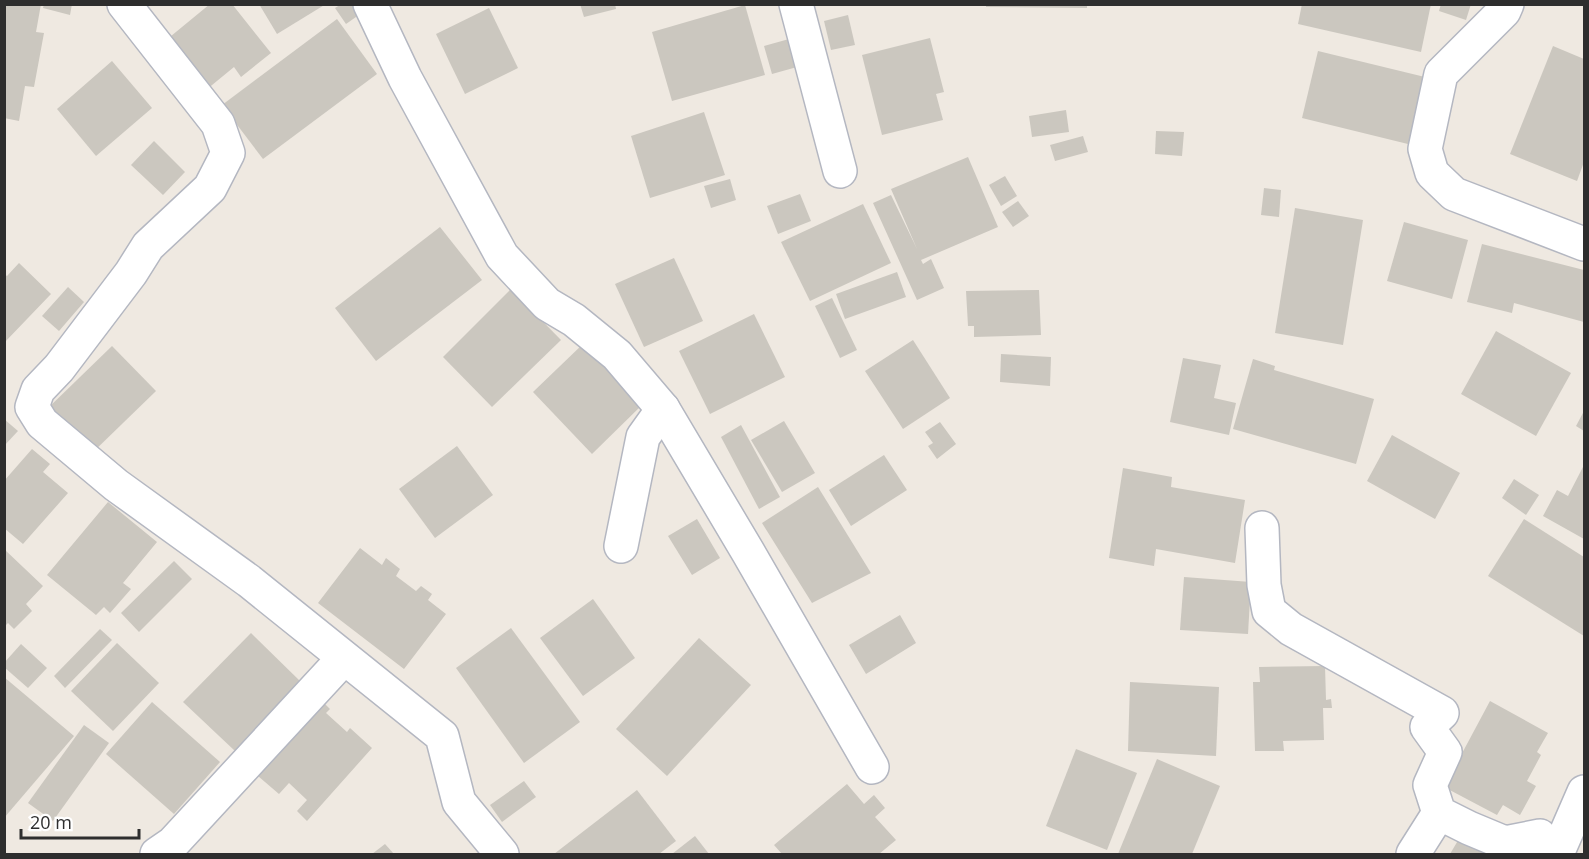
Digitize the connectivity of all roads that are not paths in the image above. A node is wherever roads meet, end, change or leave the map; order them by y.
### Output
1 (124, 4) edge
2 (370, 4) edge
3 (796, 4) edge
4 (1507, 4) edge
5 (840, 171) dead end
6 (1584, 244) edge
7 (663, 410) junction
8 (1262, 528) dead end
9 (621, 546) dead end
10 (344, 658) junction
11 (872, 767) dead end
12 (1584, 792) edge
13 (1439, 813) junction
14 (157, 855) edge
15 (502, 855) edge
16 (1413, 855) edge
17 (1555, 855) edge

1 - 10 street
2 - 7 street
3 - 5 street
4 - 6 street
7 - 9 street
7 - 11 street
8 - 13 street
10 - 14 street
10 - 15 street
12 - 17 street
13 - 16 street
13 - 17 street

